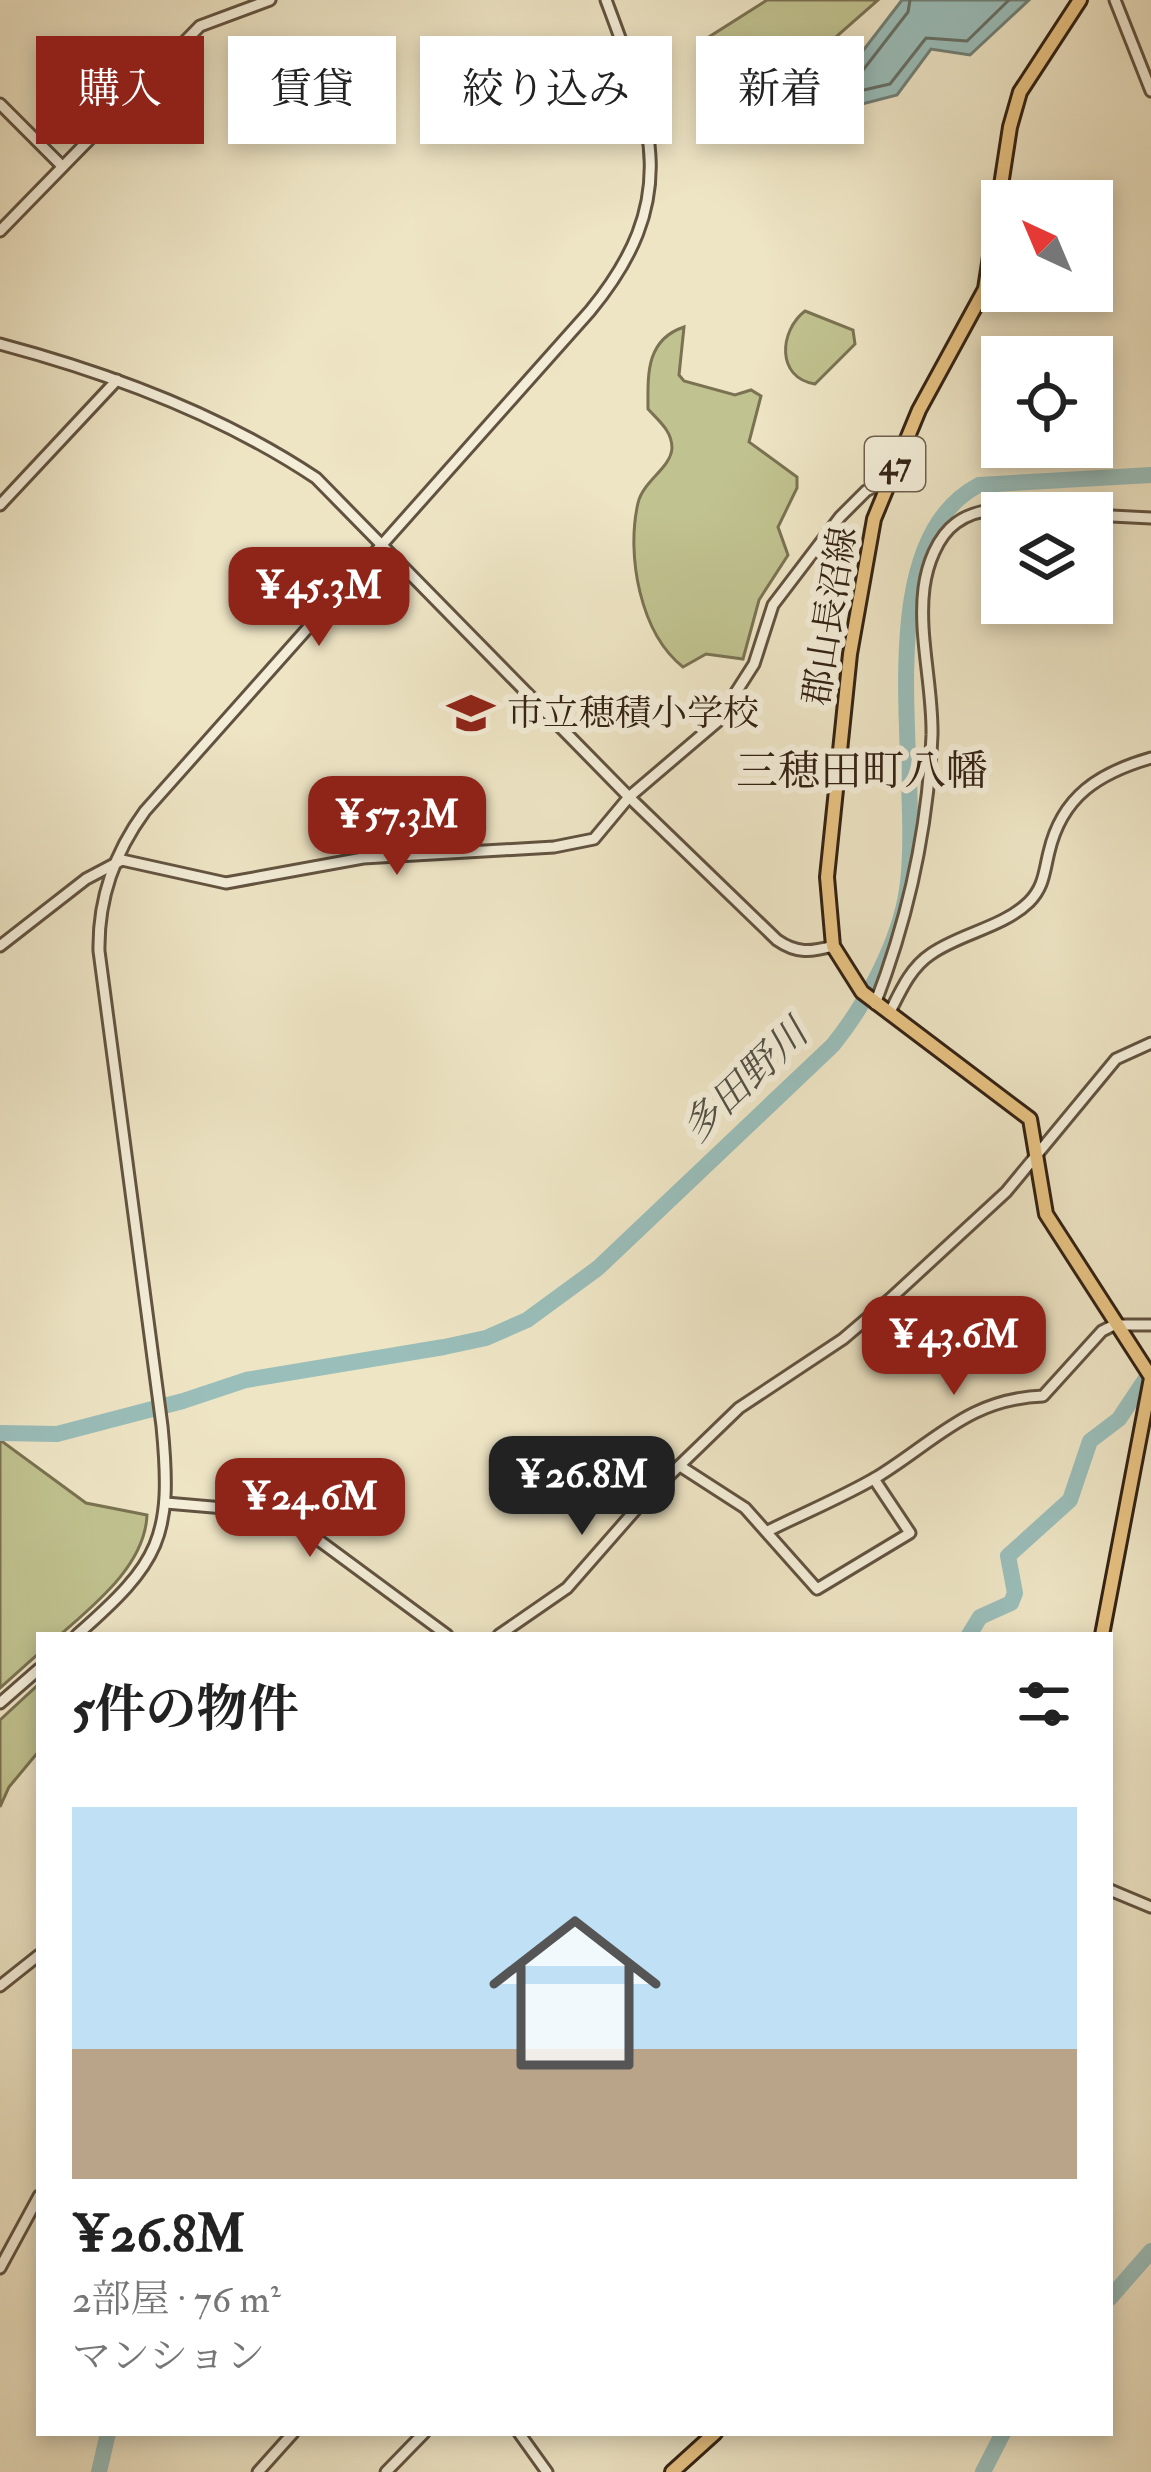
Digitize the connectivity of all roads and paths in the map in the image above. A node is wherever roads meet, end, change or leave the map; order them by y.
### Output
1 (270, 0) edge
2 (606, 0) edge
3 (1080, 0) edge
4 (1115, 0) edge
5 (1151, 91) edge
6 (0, 104) edge
7 (62, 166) junction
8 (0, 231) edge
9 (0, 344) edge
10 (117, 380) junction
11 (888, 479) junction
12 (0, 505) edge
13 (981, 512) edge
14 (1113, 516) edge
15 (1151, 518) edge
16 (382, 545) junction
17 (1151, 758) edge
18 (629, 797) junction
19 (116, 864) junction
20 (0, 946) edge
21 (833, 946) junction
22 (875, 1004) junction
23 (889, 1014) junction
24 (1151, 1043) edge
25 (1039, 1154) junction
26 (1151, 1325) edge
27 (1121, 1326) junction
28 (1150, 1386) edge
29 (680, 1466) junction
30 (874, 1479) junction
31 (166, 1503) junction
32 (768, 1532) junction
33 (80, 1632) edge
34 (443, 1632) edge
35 (503, 1632) edge
36 (1103, 1632) edge
37 (36, 1672) edge
38 (0, 1703) edge
39 (1113, 1891) edge
40 (1151, 1907) edge
41 (36, 1957) edge
42 (0, 1987) edge
43 (36, 2201) edge
44 (0, 2268) edge
45 (290, 2436) edge
46 (421, 2436) edge
47 (522, 2436) edge
48 (712, 2436) edge
49 (258, 2472) edge
50 (386, 2472) edge
51 (547, 2472) edge
52 (672, 2472) edge

1 - 7 street
2 - 16 street
3 - 11 main road, 郡山長沼線 / 47
4 - 5 street
6 - 7 street
7 - 8 street
9 - 10 street
10 - 12 street
10 - 16 street
11 - 18 street
11 - 21 main road, 郡山長沼線 / 47
13 - 22 street
14 - 15 street
16 - 18 street
16 - 19 street
17 - 23 street
18 - 19 street
18 - 21 street
19 - 20 street
19 - 31 street
21 - 22 main road, 郡山長沼線 / 47
22 - 23 main road, 郡山長沼線 / 47
23 - 25 main road, 郡山長沼線 / 47
24 - 25 street
25 - 27 main road, 郡山長沼線 / 47
25 - 29 street
26 - 27 street
27 - 28 main road, 郡山長沼線 / 47
27 - 30 street
28 - 36 main road, 郡山長沼線 / 47
29 - 32 street
29 - 35 street
30 - 32 street
30 - 32 street
31 - 33 street
31 - 34 street
37 - 38 street
39 - 40 street
41 - 42 street
43 - 44 street
45 - 49 street
46 - 50 street
47 - 51 street
48 - 52 main road

